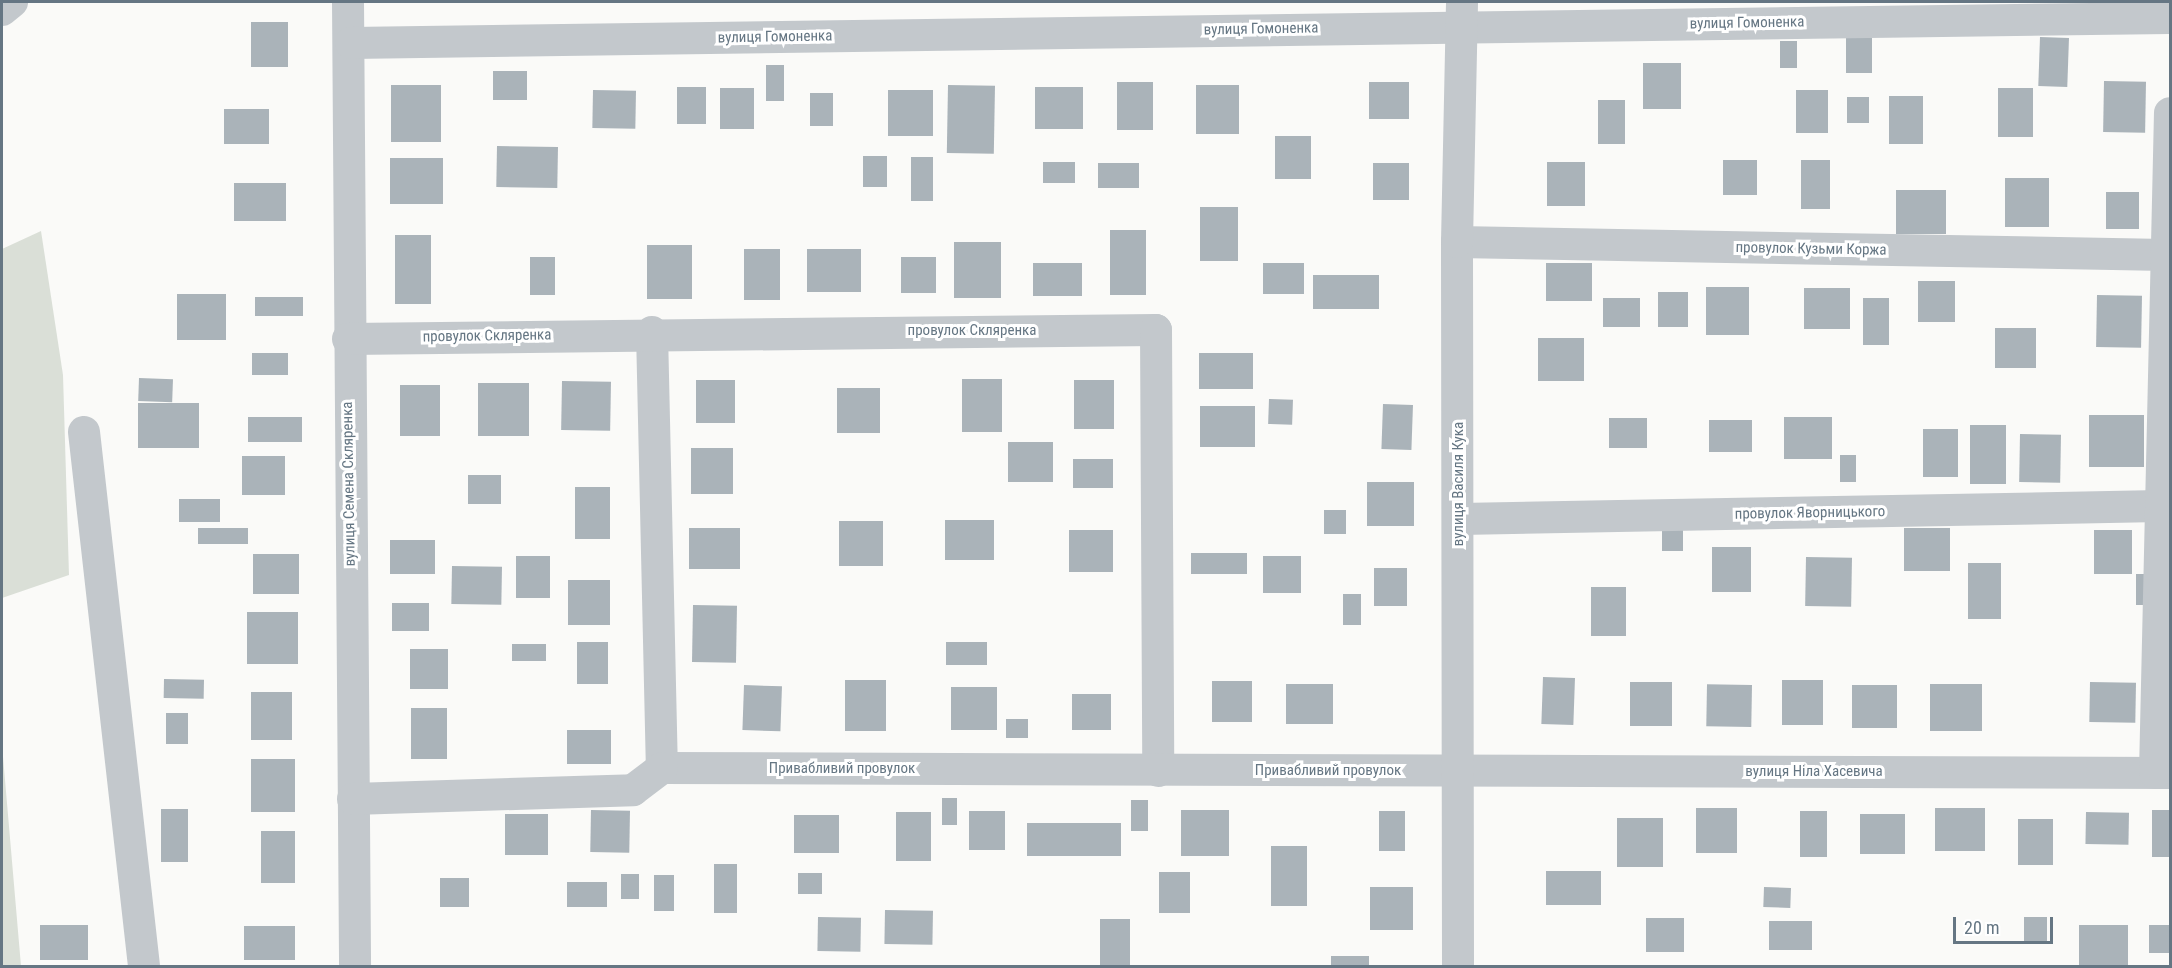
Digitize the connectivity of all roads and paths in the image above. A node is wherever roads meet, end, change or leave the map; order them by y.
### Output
1 (12, 2) edge
2 (348, 2) edge
3 (2, 10) edge
4 (1462, 14) edge
5 (2170, 18) edge
6 (351, 44) junction
7 (2170, 113) edge
8 (1457, 242) junction
9 (2166, 255) junction
10 (652, 332) junction
11 (348, 339) junction
12 (84, 432) dead end
13 (2160, 506) junction
14 (1460, 519) junction
15 (662, 768) junction
16 (1158, 771) junction
17 (1457, 771) junction
18 (2163, 773) edge
19 (353, 800) junction
20 (144, 966) edge
21 (355, 966) edge
22 (1458, 966) edge

1 - 3 street
2 - 6 street, вулиця Семена Скляренка
4 - 5 street, вулиця Гомоненка
4 - 6 street, вулиця Гомоненка
4 - 8 street, вулиця Василя Кука
6 - 11 street, вулиця Семена Скляренка
7 - 9 street
8 - 9 street, провулок Кузьми Коржа
8 - 14 street, вулиця Василя Кука
9 - 13 street
10 - 11 street, провулок Скляренка
10 - 15 street
10 - 16 street, провулок Скляренка
11 - 19 street, вулиця Семена Скляренка
12 - 20 street
13 - 14 street, провулок Яворницького
13 - 18 street
14 - 17 street, вулиця Василя Кука
15 - 16 street, Привабливий провулок
15 - 19 street
16 - 17 street, Привабливий провулок
17 - 18 street, вулиця Ніла Хасевича
17 - 22 street, вулиця Василя Кука
19 - 21 street, вулиця Семена Скляренка

